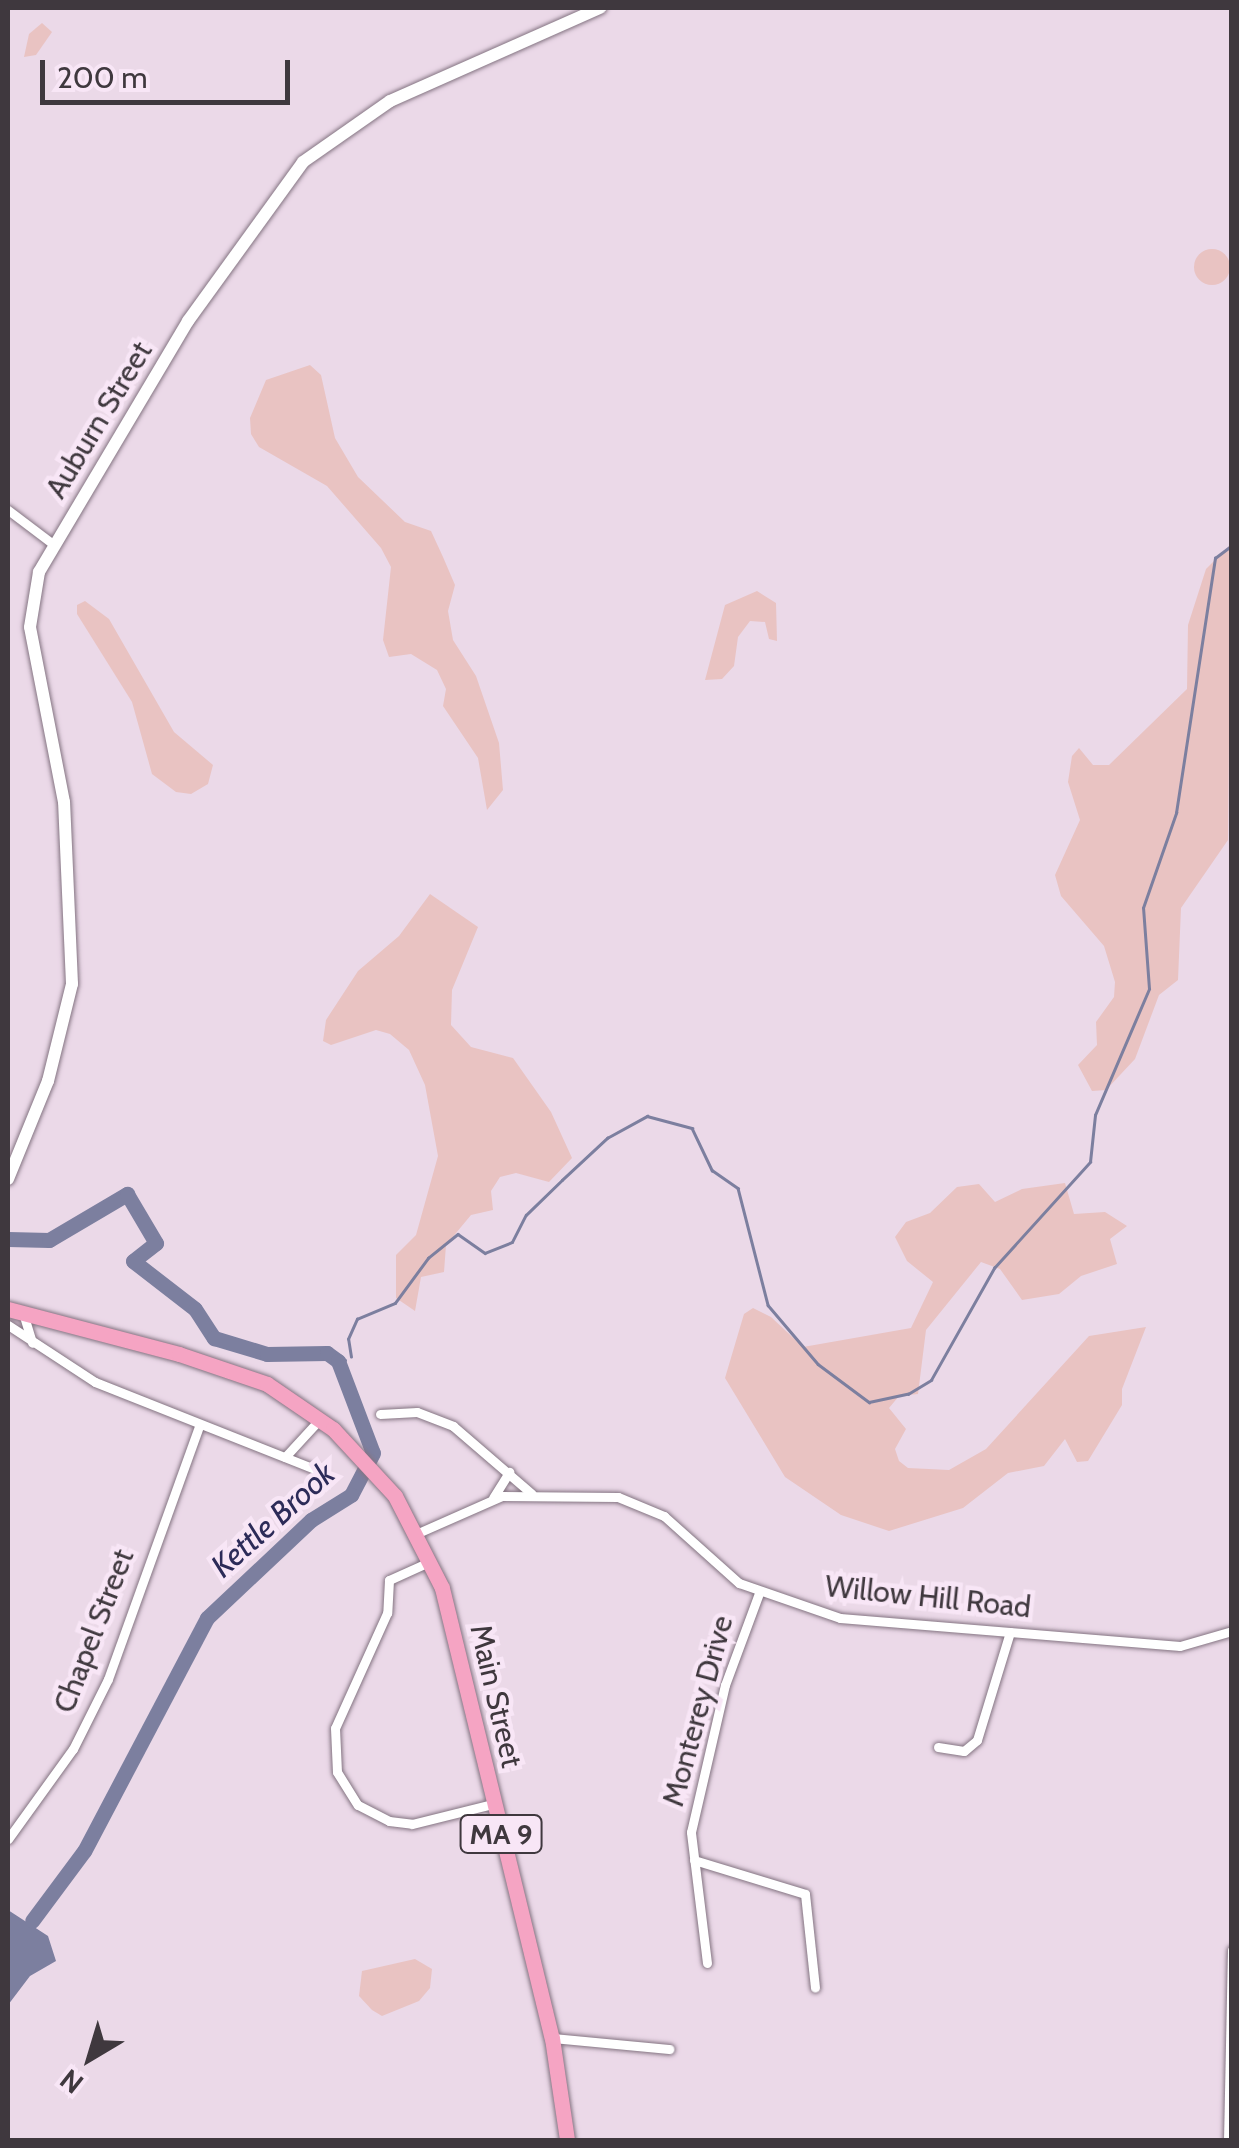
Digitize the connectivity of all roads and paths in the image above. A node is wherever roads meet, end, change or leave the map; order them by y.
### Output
1 (600, 8) edge
2 (8, 510) edge
3 (53, 544) junction
4 (8, 1179) edge
5 (15, 1311) edge
6 (8, 1325) edge
7 (34, 1346) junction
8 (380, 1414) dead end
9 (321, 1418) junction
10 (199, 1426) junction
11 (285, 1457) junction
12 (322, 1472) dead end
13 (509, 1472) junction
14 (532, 1494) junction
15 (493, 1498) junction
16 (418, 1534) junction
17 (432, 1562) junction
18 (759, 1593) junction
19 (1010, 1632) junction
20 (1232, 1632) edge
21 (938, 1747) dead end
22 (494, 1804) junction
23 (8, 1839) edge
24 (694, 1860) junction
25 (1232, 1950) edge
26 (708, 1963) dead end
27 (816, 1986) dead end
28 (552, 2038) junction
29 (669, 2048) dead end
30 (567, 2140) edge
31 (1228, 2140) edge

1 - 3 street, Auburn Street
2 - 3 street
3 - 4 street, Auburn Street
5 - 7 street, Main Street
5 - 9 highway, Main Street / MA 9
6 - 7 street
7 - 10 street
8 - 13 street
9 - 11 street
9 - 16 highway, Main Street / MA 9
10 - 11 street
10 - 23 street, Chapel Street
11 - 12 street
13 - 14 street
13 - 15 street
14 - 15 street, Willow Hill Road
14 - 18 street, Willow Hill Road
15 - 16 street
16 - 17 highway, Main Street / MA 9
17 - 22 highway, Main Street / MA 9
17 - 22 street
18 - 19 street, Willow Hill Road
18 - 24 street, Monterey Drive
19 - 20 street, Willow Hill Road
19 - 21 street
22 - 28 highway, Main Street / MA 9
24 - 26 street, Monterey Drive
24 - 27 street
25 - 31 street
28 - 29 street
28 - 30 highway, Main Street / MA 9

